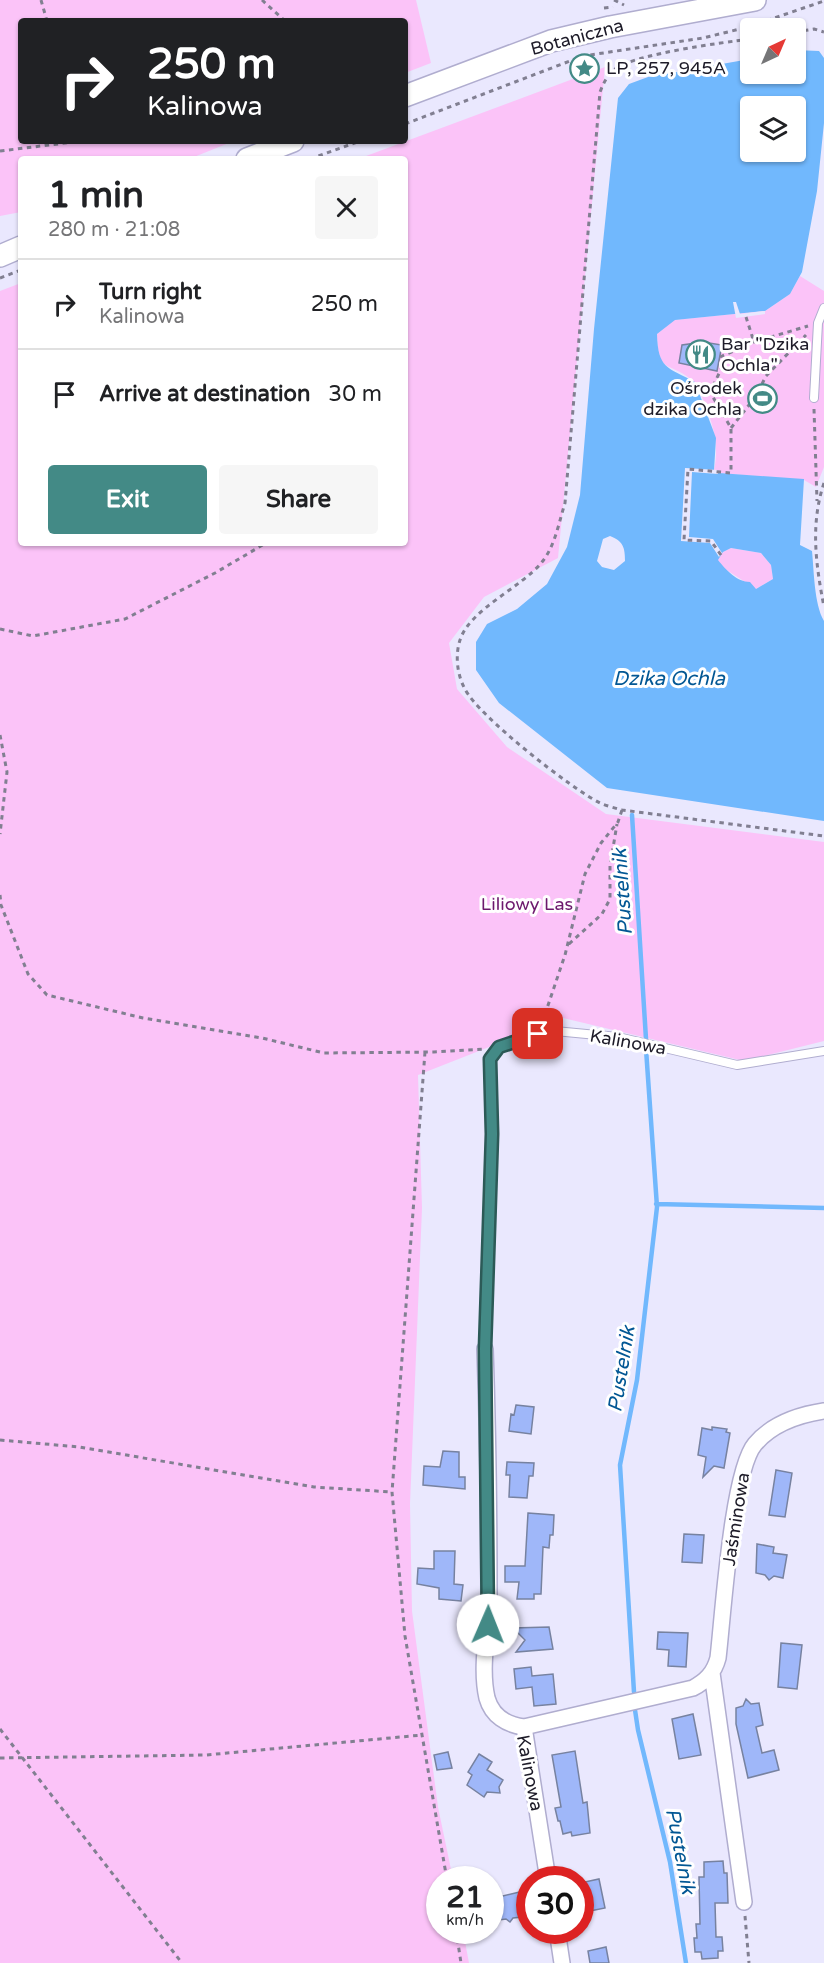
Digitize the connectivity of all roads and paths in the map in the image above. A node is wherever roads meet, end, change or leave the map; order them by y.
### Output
1 (41, 0) edge
2 (262, 0) edge
3 (755, 0) edge
4 (824, 1) edge
5 (46, 18) edge
6 (282, 18) edge
7 (806, 30) edge
8 (824, 32) edge
9 (740, 41) edge
10 (408, 95) edge
11 (408, 123) edge
12 (57, 144) edge
13 (285, 144) edge
14 (352, 144) edge
15 (0, 151) edge
16 (255, 156) edge
17 (318, 156) edge
18 (18, 248) edge
19 (0, 256) edge
20 (18, 271) edge
21 (0, 278) edge
22 (824, 308) edge
23 (746, 317) dead end
24 (818, 323) junction
25 (754, 342) junction
26 (729, 353) junction
27 (720, 357) dead end
28 (814, 398) joint
29 (731, 428) junction
30 (824, 483) edge
31 (817, 504) junction
32 (261, 546) edge
33 (721, 555) dead end
34 (824, 607) edge
35 (0, 629) edge
36 (0, 735) edge
37 (622, 810) junction
38 (618, 822) junction
39 (0, 834) edge
40 (824, 836) edge
41 (0, 895) edge
42 (568, 944) junction
43 (538, 1034) junction
44 (499, 1047) junction
45 (824, 1051) edge
46 (425, 1053) junction
47 (485, 1349) joint
48 (824, 1411) edge
49 (0, 1440) edge
50 (392, 1492) junction
51 (712, 1673) junction
52 (524, 1727) junction
53 (0, 1729) edge
54 (422, 1735) junction
55 (21, 1757) junction
56 (0, 1758) edge
57 (445, 1866) edge
58 (546, 1866) edge
59 (744, 1902) joint
60 (458, 1944) edge
61 (559, 1944) edge
62 (183, 1963) edge
63 (461, 1963) edge
64 (562, 1963) edge
65 (749, 1963) edge

1 - 5 path
2 - 6 path
3 - 10 main road, Botaniczna
4 - 11 path
7 - 8 path
9 - 37 path
12 - 15 path
13 - 16 main road
14 - 17 path
18 - 19 main road
20 - 21 path
22 - 24 lane
23 - 25 path
24 - 25 path
24 - 28 lane
24 - 29 path
25 - 26 path
26 - 27 path
26 - 29 path
28 - 31 path
29 - 33 path
30 - 31 path
31 - 34 path
32 - 35 path
36 - 39 path
37 - 38 path
37 - 40 path
38 - 42 path
38 - 42 path
41 - 46 path
42 - 43 path
43 - 44 lane, Kalinowa
43 - 45 lane, Kalinowa
44 - 46 path
44 - 47 lane, Kalinowa
46 - 50 path
47 - 52 street, Kalinowa
48 - 51 street, Jaśminowa
49 - 50 path
50 - 54 path
51 - 52 street
51 - 59 street, Jaśminowa
52 - 58 street, Kalinowa
53 - 55 path
54 - 55 path
54 - 57 path
55 - 56 path
55 - 62 path
59 - 65 path
60 - 63 path
61 - 64 street

